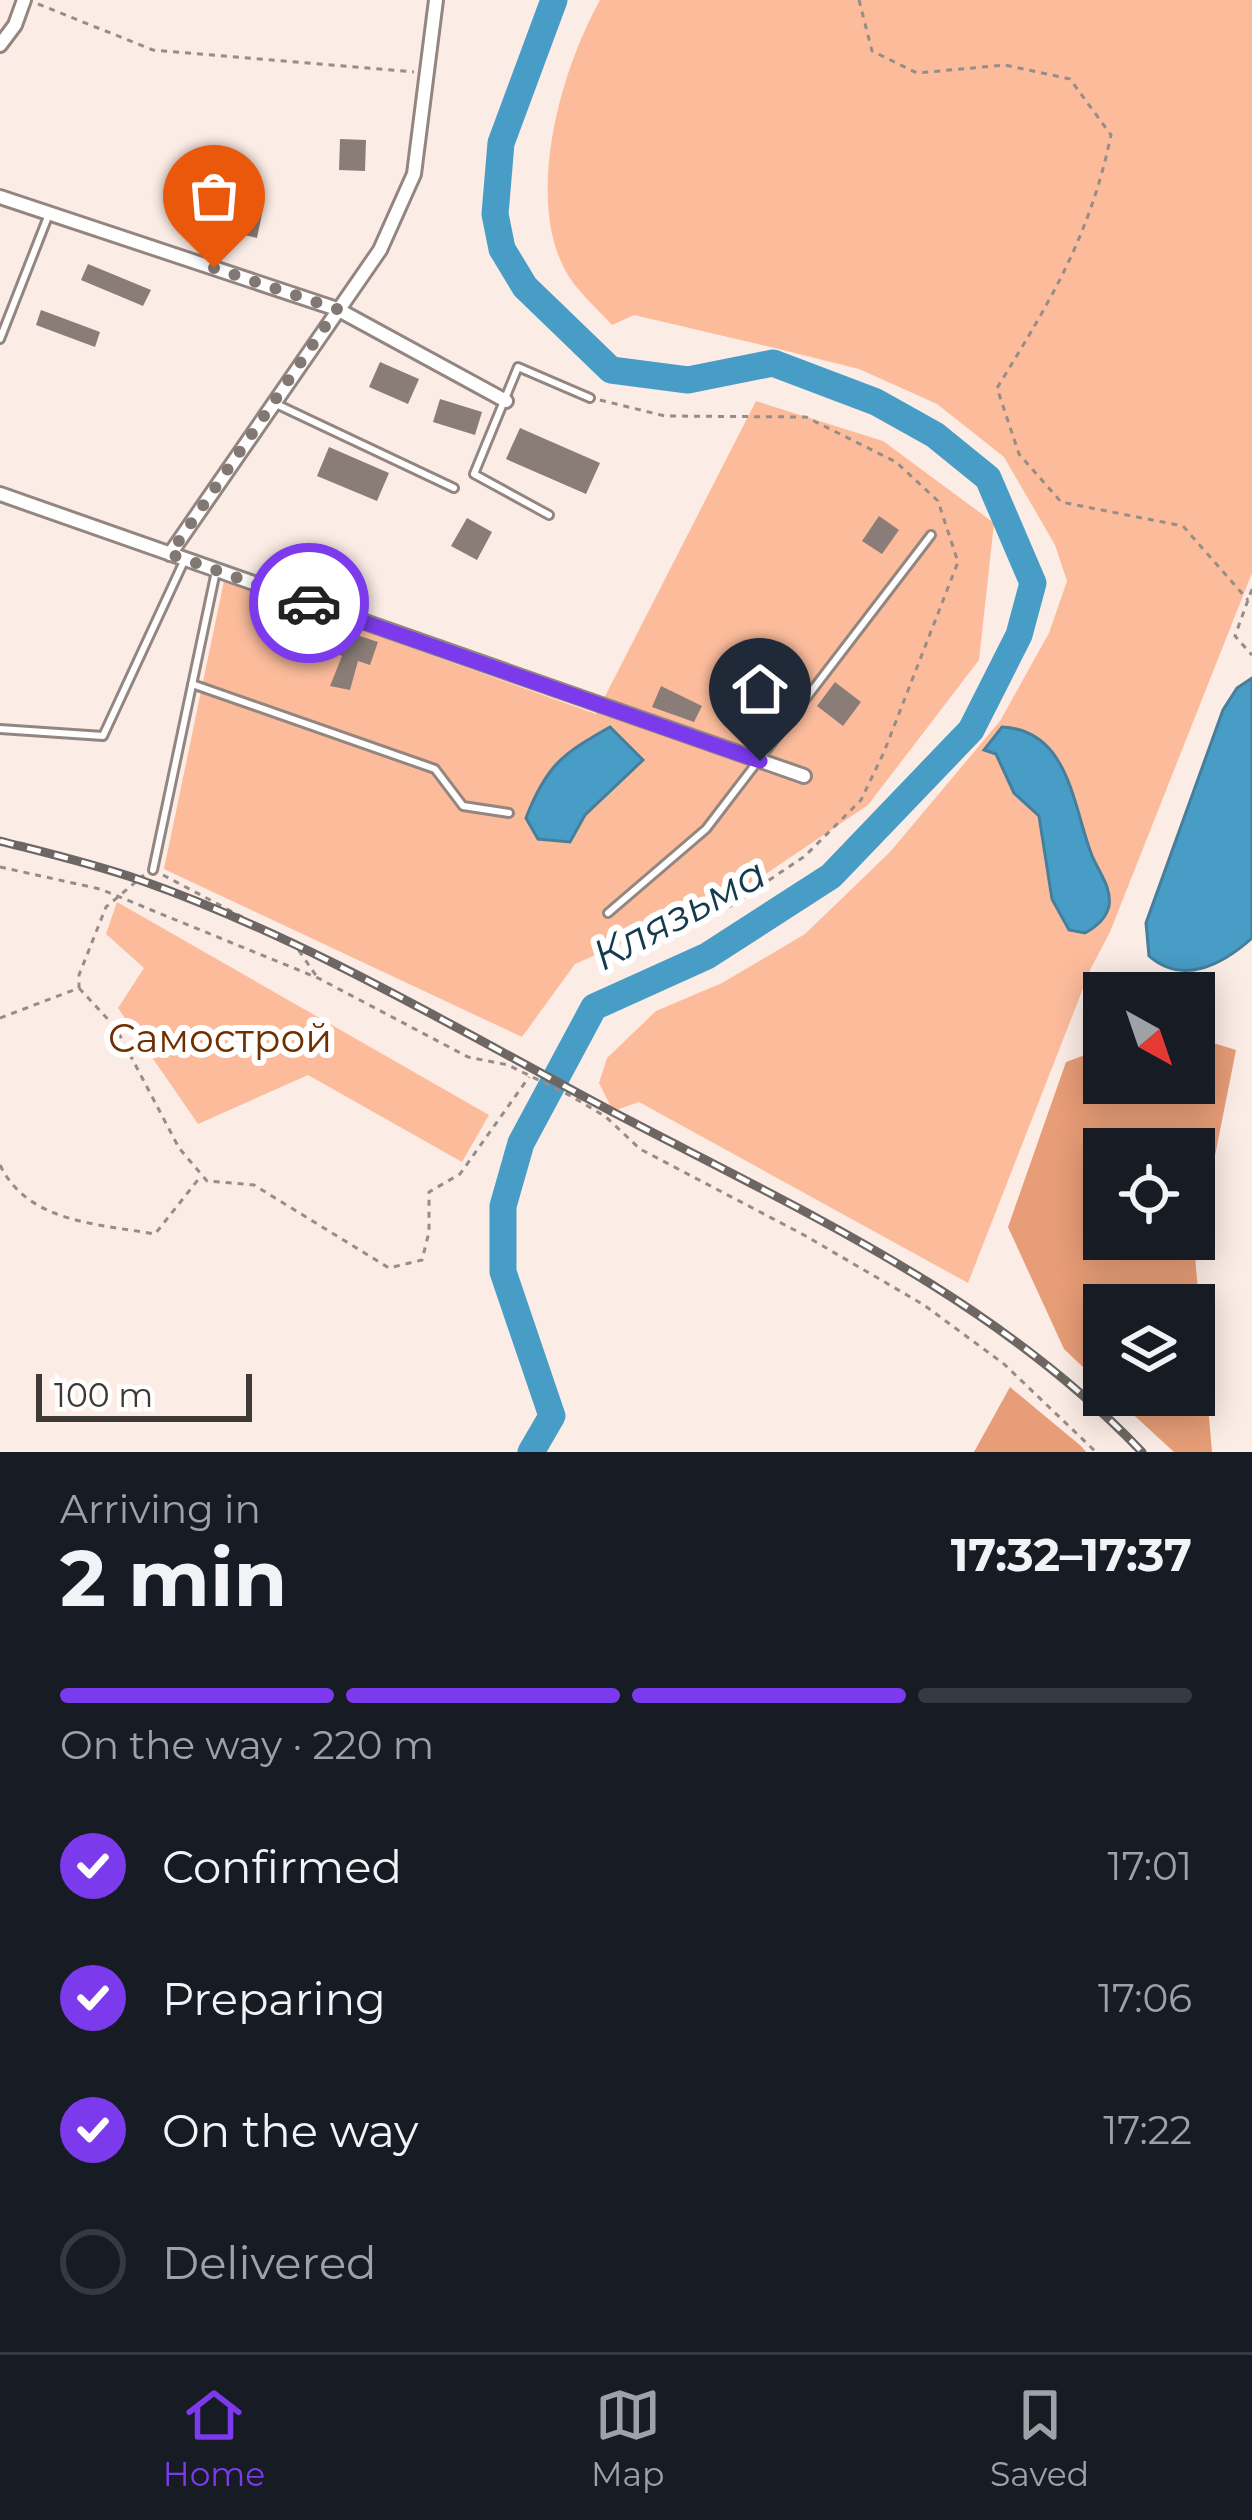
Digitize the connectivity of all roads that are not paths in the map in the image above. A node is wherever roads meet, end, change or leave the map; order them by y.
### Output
1 (28, 0) edge
2 (436, 0) edge
3 (0, 45) edge
4 (0, 197) edge
5 (49, 214) junction
6 (337, 309) junction
7 (0, 340) edge
8 (590, 398) road end
9 (506, 401) junction
10 (274, 403) junction
11 (454, 488) dead end
12 (0, 494) edge
13 (550, 514) dead end
14 (932, 535) dead end
15 (170, 554) junction
16 (185, 559) junction
17 (216, 571) junction
18 (192, 684) junction
19 (0, 729) edge
20 (760, 761) junction
21 (804, 776) dead end
22 (509, 814) dead end
23 (153, 869) road end
24 (608, 913) dead end

1 - 3 street
2 - 6 street
4 - 5 street
5 - 6 street
5 - 7 lane
6 - 9 street
6 - 10 street
8 - 9 lane
9 - 13 lane
10 - 11 lane
10 - 15 street
12 - 15 street
14 - 20 lane
15 - 16 street
16 - 17 street
16 - 19 lane
17 - 18 lane
17 - 20 street
18 - 22 lane
18 - 23 lane
20 - 21 street
20 - 24 lane

